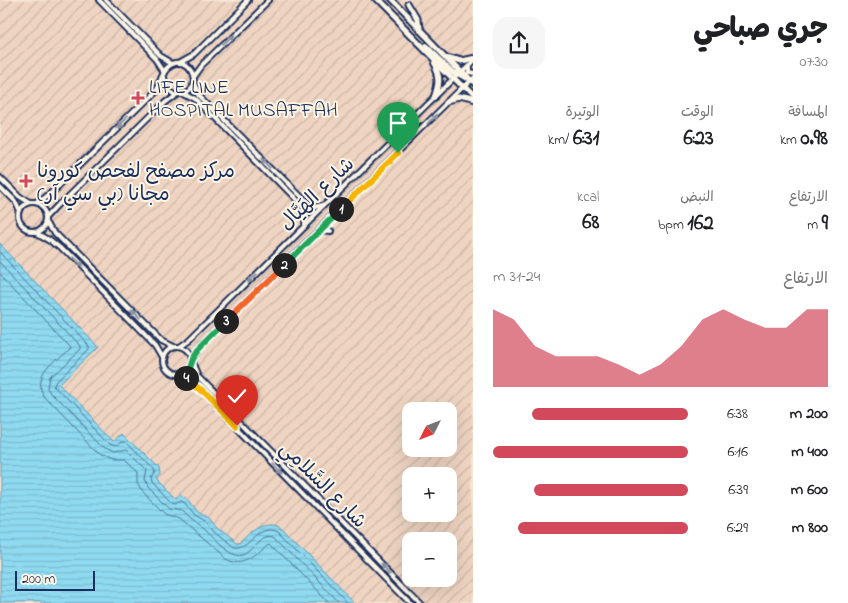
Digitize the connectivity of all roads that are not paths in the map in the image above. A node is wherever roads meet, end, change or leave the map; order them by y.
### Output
1 (99, 0) edge
2 (106, 0) edge
3 (248, 0) edge
4 (268, 0) edge
5 (375, 0) edge
6 (390, 0) edge
7 (409, 5) dead end
8 (384, 9) junction
9 (419, 31) junction
10 (443, 55) junction
11 (432, 57) junction
12 (472, 60) edge
13 (180, 62) junction
14 (173, 63) junction
15 (164, 73) junction
16 (473, 74) edge
17 (457, 75) junction
18 (193, 78) junction
19 (470, 84) edge
20 (180, 91) junction
21 (436, 96) junction
22 (473, 99) edge
23 (449, 102) junction
24 (473, 103) edge
25 (0, 177) edge
26 (0, 186) edge
27 (302, 199) junction
28 (298, 203) junction
29 (31, 204) junction
30 (37, 204) junction
31 (325, 205) junction
32 (21, 215) junction
33 (48, 219) junction
34 (303, 227) junction
35 (319, 230) junction
36 (328, 231) dead end
37 (37, 232) junction
38 (291, 257) junction
39 (291, 267) dead end
40 (172, 346) junction
41 (179, 346) junction
42 (162, 357) junction
43 (191, 360) junction
44 (180, 374) junction
45 (410, 603) edge
46 (420, 603) edge

1 - 15 street
2 - 14 street
3 - 13 street
18 -> 4 street
5 - 8 main road
6 - 9 main road
7 - 9 main road
8 - 11 main road
8 - 17 main road
9 - 10 main road
10 - 12 main road
10 - 17 main road
11 - 17 main road
11 - 21 main road
12 - 16 street
12 - 17 street, شارع الهَيَّال
13 - 14 street
13 - 18 street
14 - 15 street
15 - 20 street
15 -> 30 street
17 - 19 main road
17 - 19 main road
17 - 21 street, شارع الهَيَّال
18 - 20 street
27 -> 18 street
19 - 22 main road
19 - 23 street, شارع الهَيَّال
20 - 28 street
20 - 33 street
21 - 31 street, شارع الهَيَّال
23 - 24 main road
35 -> 23 street, شارع الهَيَّال
25 - 29 street
26 - 32 street
27 - 28 street
27 - 31 street
28 - 34 street
29 - 30 street
29 - 32 street
30 - 33 street
31 - 34 street, شارع الهَيَّال
32 - 37 street
33 - 37 street
40 -> 33 street
34 -> 41 street, شارع الهَيَّال
35 - 36 street
35 - 38 street, شارع الهَيَّال
37 -> 42 street
38 - 39 street
38 - 43 street, شارع الهَيَّال
40 - 41 street
40 - 42 street
41 - 43 street
42 - 44 street
43 - 44 street
46 -> 43 street, شارع السَّلامِي
44 -> 45 street, شارع السَّلامِي

